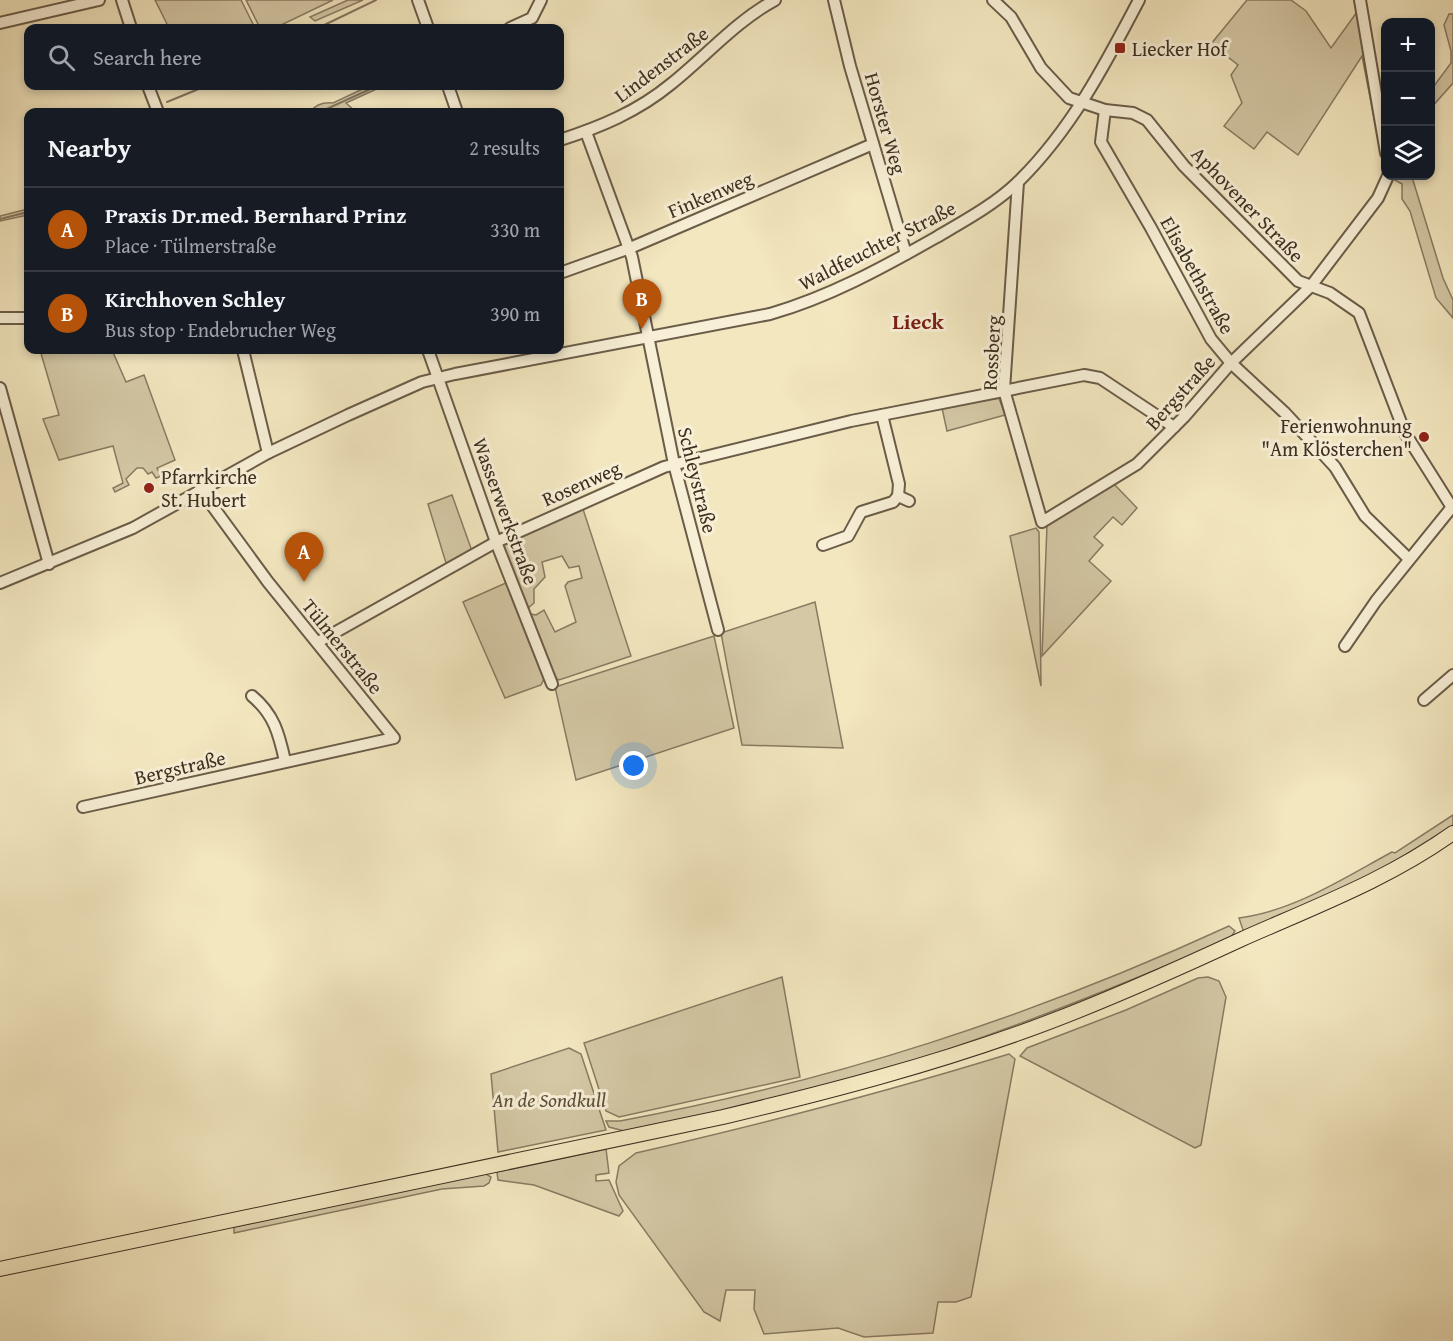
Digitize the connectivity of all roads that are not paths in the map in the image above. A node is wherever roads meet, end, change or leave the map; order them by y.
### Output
1 (99, 0) edge
2 (122, 0) edge
3 (418, 0) edge
4 (541, 0) edge
5 (775, 0) edge
6 (834, 0) edge
7 (993, 0) edge
8 (1139, 0) edge
9 (1360, 0) edge
10 (1005, 3) edge
11 (0, 23) edge
12 (130, 24) edge
13 (427, 24) edge
14 (519, 24) edge
15 (150, 90) edge
16 (449, 90) edge
17 (1082, 103) junction
18 (156, 108) edge
19 (456, 108) edge
20 (1105, 110) junction
21 (1381, 126) edge
22 (586, 132) junction
23 (564, 139) edge
24 (873, 144) junction
25 (1386, 180) edge
26 (1018, 182) junction
27 (630, 248) junction
28 (906, 254) junction
29 (564, 272) edge
30 (1311, 286) junction
31 (0, 318) edge
32 (24, 318) edge
33 (648, 339) junction
34 (244, 354) edge
35 (430, 354) edge
36 (1231, 363) junction
37 (439, 377) junction
38 (0, 388) edge
39 (1004, 390) junction
40 (882, 415) junction
41 (1174, 427) junction
42 (268, 453) junction
43 (674, 464) junction
44 (200, 489) junction
45 (898, 496) junction
46 (909, 501) dead end
47 (1453, 508) edge
48 (1042, 522) joint
49 (496, 542) junction
50 (824, 545) dead end
51 (1409, 559) junction
52 (49, 564) junction
53 (0, 583) edge
54 (718, 630) dead end
55 (318, 642) junction
56 (1345, 646) dead end
57 (1453, 675) edge
58 (552, 684) dead end
59 (252, 696) dead end
60 (1424, 700) dead end
61 (394, 738) joint
62 (285, 761) junction
63 (83, 807) dead end
64 (1453, 833) edge
65 (0, 1269) edge

1 - 11 street
2 - 12 street
3 - 13 street
4 - 14 street
5 - 22 street, Lindenstraße
6 - 24 street, Horster Weg
7 - 10 street
8 - 17 street, Waldfeuchter Straße
9 - 21 street
10 - 17 street
15 - 18 street
16 - 19 street
17 - 20 street, Aphovener Straße
17 - 26 street, Waldfeuchter Straße
20 - 30 street, Aphovener Straße
20 - 36 street, Elisabethstraße
22 - 23 street, Lindenstraße
22 - 27 street, Schleystraße
24 - 27 street, Finkenweg
24 - 28 street, Horster Weg
25 - 30 street, Bergstraße
26 - 28 street, Waldfeuchter Straße
26 - 39 street, Rossberg
27 - 29 street, Finkenweg
27 - 33 street, Schleystraße
28 - 33 street, Waldfeuchter Straße
30 - 36 street, Bergstraße
30 - 47 street, Aphovener Straße
31 - 32 street
33 - 37 street, Waldfeuchter Straße
33 - 43 street, Schleystraße
34 - 42 street
35 - 37 street, Wasserwerkstraße
36 - 41 street, Bergstraße
36 - 51 street, Elisabethstraße
37 - 42 street, Waldfeuchter Straße
37 - 49 street, Wasserwerkstraße
38 - 52 street
39 - 40 street, Rosenweg
39 - 41 street, Rosenweg
39 - 48 street, Rossberg
40 - 43 street, Rosenweg
40 - 45 street
41 - 48 street, Bergstraße
42 - 44 street, Waldfeuchter Straße
43 - 49 street, Rosenweg
43 - 54 street, Schleystraße
44 - 52 street, Waldfeuchter Straße
44 - 55 street, Tülmerstraße
45 - 46 street
45 - 50 street
47 - 51 street
49 - 55 street, Rosenweg
49 - 58 street, Wasserwerkstraße
51 - 56 street
52 - 53 street, Waldfeuchter Straße
55 - 61 street, Tülmerstraße
57 - 60 street
59 - 62 street
61 - 62 street, Bergstraße
62 - 63 street, Bergstraße
64 - 65 main road

